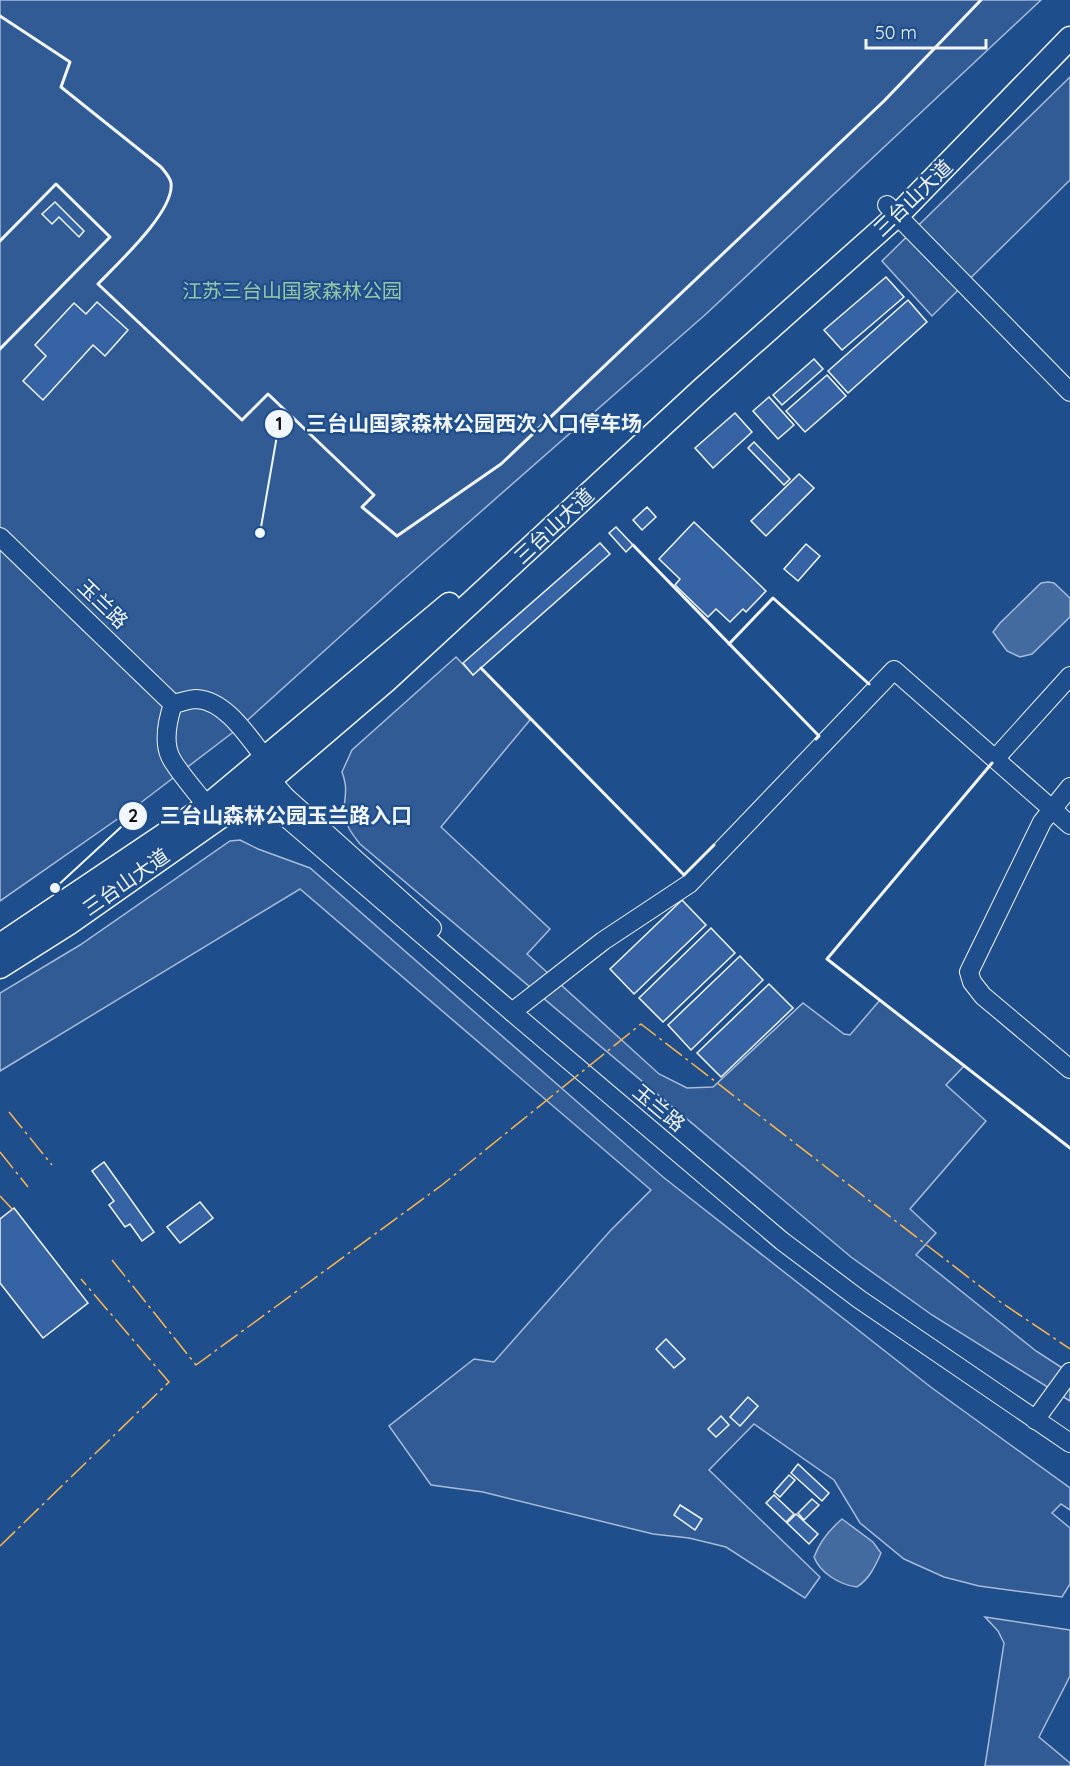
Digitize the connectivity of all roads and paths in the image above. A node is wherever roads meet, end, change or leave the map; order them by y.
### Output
1 (1070, 23) edge
2 (1070, 38) edge
3 (892, 210) junction
4 (1070, 392) edge
5 (0, 537) edge
6 (1070, 676) edge
7 (173, 704) junction
8 (995, 759) junction
9 (258, 775) junction
10 (1070, 787) edge
11 (207, 806) junction
12 (1052, 808) junction
13 (1070, 825) edge
14 (0, 945) edge
15 (0, 967) edge
16 (515, 1009) junction
17 (1070, 1069) edge
18 (1070, 1372) edge
19 (1038, 1415) junction
20 (1070, 1428) edge
21 (1070, 1443) edge

1 - 3 main road, 三台山大道
2 - 3 main road, 三台山大道
3 - 4 street
3 - 9 main road, 三台山大道
5 - 7 street, 玉兰路
6 - 8 street
7 - 9 street, 玉兰路
7 - 11 street
8 - 12 street
8 - 16 street
9 - 11 main road, 三台山大道
9 - 15 main road, 三台山大道
9 - 16 street, 玉兰路
10 - 12 street
11 - 14 main road, 三台山大道
12 - 13 street
12 - 17 street
16 - 19 street, 玉兰路
18 - 19 street
19 - 20 street, 玉兰路
19 - 21 street, 玉兰路

